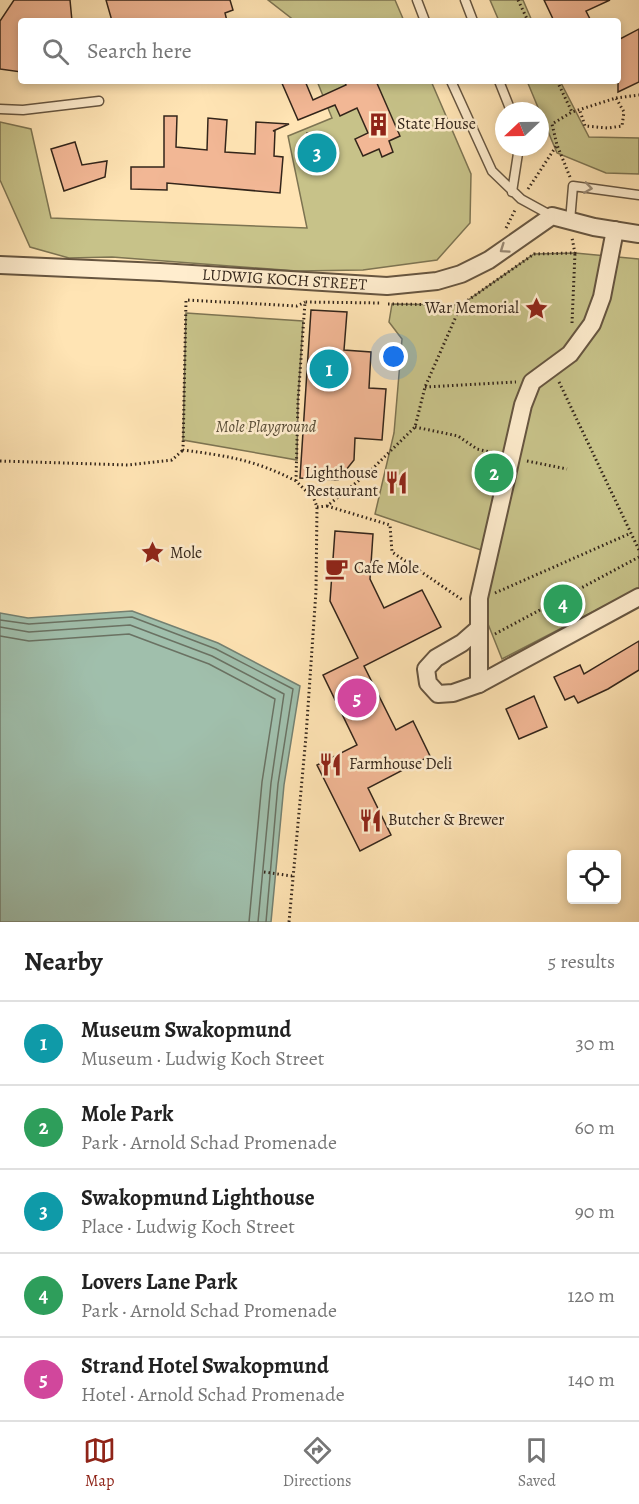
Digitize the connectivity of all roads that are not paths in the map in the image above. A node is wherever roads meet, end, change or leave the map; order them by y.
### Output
1 (417, 0) edge
2 (465, 0) edge
3 (424, 18) edge
4 (472, 18) edge
5 (452, 84) edge
6 (500, 84) edge
7 (99, 100) dead end
8 (507, 102) edge
9 (0, 110) edge
10 (518, 156) edge
11 (512, 192) junction
12 (639, 195) edge
13 (552, 216) junction
14 (570, 221) junction
15 (615, 230) junction
16 (639, 234) edge
17 (0, 265) edge
18 (639, 597) edge
19 (482, 633) junction
20 (479, 684) junction

1 - 3 lane
2 - 4 lane
5 - 11 lane
6 - 8 lane
7 - 9 lane
10 - 11 lane
11 - 13 lane
14 -> 12 lane
13 - 14 street
13 -> 17 street, LUDWIG KOCH STREET
14 - 15 street
15 - 16 street
15 - 19 street
18 - 20 street
19 - 20 street
19 - 20 street

